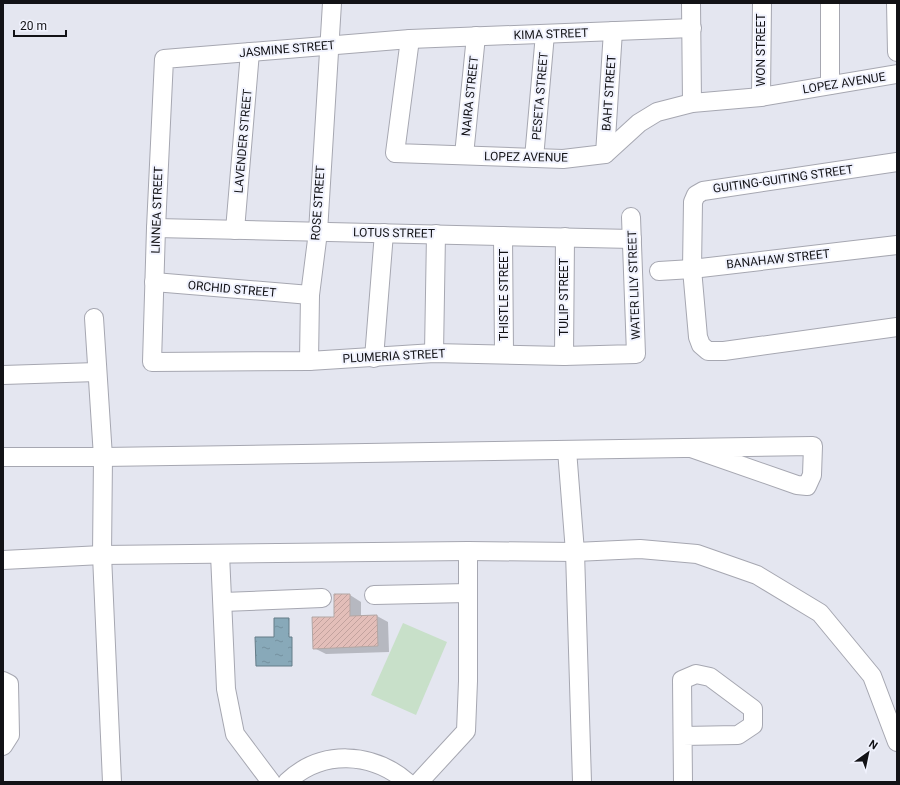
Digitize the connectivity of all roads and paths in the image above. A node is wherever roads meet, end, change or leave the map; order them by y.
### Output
1 (332, 3) edge
2 (691, 3) edge
3 (762, 3) edge
4 (830, 3) edge
5 (896, 3) edge
6 (692, 28) junction
7 (613, 31) junction
8 (545, 34) junction
9 (476, 36) junction
10 (410, 39) junction
11 (328, 45) junction
12 (250, 52) junction
13 (897, 52) edge
14 (164, 59) joint
15 (897, 74) edge
16 (830, 84) junction
17 (761, 97) junction
18 (692, 103) junction
19 (605, 154) junction
20 (464, 155) junction
21 (534, 158) junction
22 (897, 162) edge
23 (631, 217) dead end
24 (156, 228) junction
25 (235, 230) junction
26 (318, 232) junction
27 (384, 233) junction
28 (436, 234) junction
29 (503, 236) junction
30 (564, 237) junction
31 (632, 239) junction
32 (897, 246) edge
33 (692, 269) junction
34 (659, 271) dead end
35 (154, 282) junction
36 (310, 296) junction
37 (94, 318) dead end
38 (897, 327) edge
39 (434, 353) junction
40 (504, 353) junction
41 (636, 354) joint
42 (564, 356) junction
43 (374, 358) junction
44 (309, 361) junction
45 (152, 362) joint
46 (98, 372) junction
47 (3, 375) edge
48 (691, 448) junction
49 (567, 450) junction
50 (3, 457) edge
51 (103, 457) junction
52 (468, 551) junction
53 (574, 552) junction
54 (220, 554) junction
55 (102, 555) junction
56 (3, 560) edge
57 (468, 593) junction
58 (374, 595) dead end
59 (322, 598) dead end
60 (223, 602) junction
61 (3, 681) edge
62 (683, 736) junction
63 (897, 742) edge
64 (3, 746) edge
65 (112, 782) edge
66 (271, 782) edge
67 (287, 782) edge
68 (407, 782) edge
69 (419, 782) edge
70 (582, 782) edge
71 (683, 782) edge

1 - 11 street, ROSE STREET
2 - 6 street
3 - 17 street, WON STREET
4 - 16 street
5 - 13 street
6 - 7 street, KIMA STREET
6 - 18 street
7 - 8 street, KIMA STREET
7 - 19 street, BAHT STREET
8 - 9 street, KIMA STREET
8 - 21 street, PESETA STREET
9 - 10 street, KIMA STREET
9 - 20 street, NAIRA STREET
10 - 11 street, JASMINE STREET
10 - 20 street, LOPEZ AVENUE
11 - 12 street, JASMINE STREET
11 - 26 street, ROSE STREET
12 - 14 street, JASMINE STREET
12 - 25 street, LAVENDER STREET
14 - 24 street, LINNEA STREET
15 - 16 street, LOPEZ AVENUE
16 - 17 street, LOPEZ AVENUE
17 - 18 street, LOPEZ AVENUE
18 - 19 street, LOPEZ AVENUE
19 - 21 street, LOPEZ AVENUE
20 - 21 street, LOPEZ AVENUE
22 - 33 street, GUITING-GUITING STREET
23 - 31 street, WATER LILY STREET
24 - 25 street, LOTUS STREET
24 - 35 street, LINNEA STREET
25 - 26 street, LOTUS STREET
26 - 27 street, LOTUS STREET
26 - 36 street, ROSE STREET
27 - 28 street, LOTUS STREET
27 - 43 street
28 - 29 street, LOTUS STREET
28 - 39 street
29 - 30 street, LOTUS STREET
29 - 40 street, THISTLE STREET
30 - 31 street, LOTUS STREET
30 - 42 street, TULIP STREET
31 - 41 street, WATER LILY STREET
32 - 33 street, BANAHAW STREET
33 - 34 street, BANAHAW STREET
33 - 38 street, GUITING-GUITING STREET
35 - 36 street, ORCHID STREET
35 - 45 street, LINNEA STREET
36 - 44 street, ROSE STREET
37 - 46 street
39 - 40 street, PLUMERIA STREET
39 - 43 street, PLUMERIA STREET
40 - 42 street, PLUMERIA STREET
41 - 42 street, PLUMERIA STREET
43 - 44 street, PLUMERIA STREET
44 - 45 street, PLUMERIA STREET
46 - 47 street
46 - 51 street
48 - 48 street
48 - 49 street
49 - 51 street
49 - 53 street
50 - 51 street
51 - 55 street
52 - 53 street
52 - 54 street
52 - 57 street
53 - 63 street
53 - 70 street
54 - 55 street
54 - 60 street
55 - 56 street
55 - 65 street
57 - 58 street
57 - 69 street
59 - 60 street
60 - 66 street
61 - 64 street
62 - 62 street
62 - 71 street
67 - 68 street

